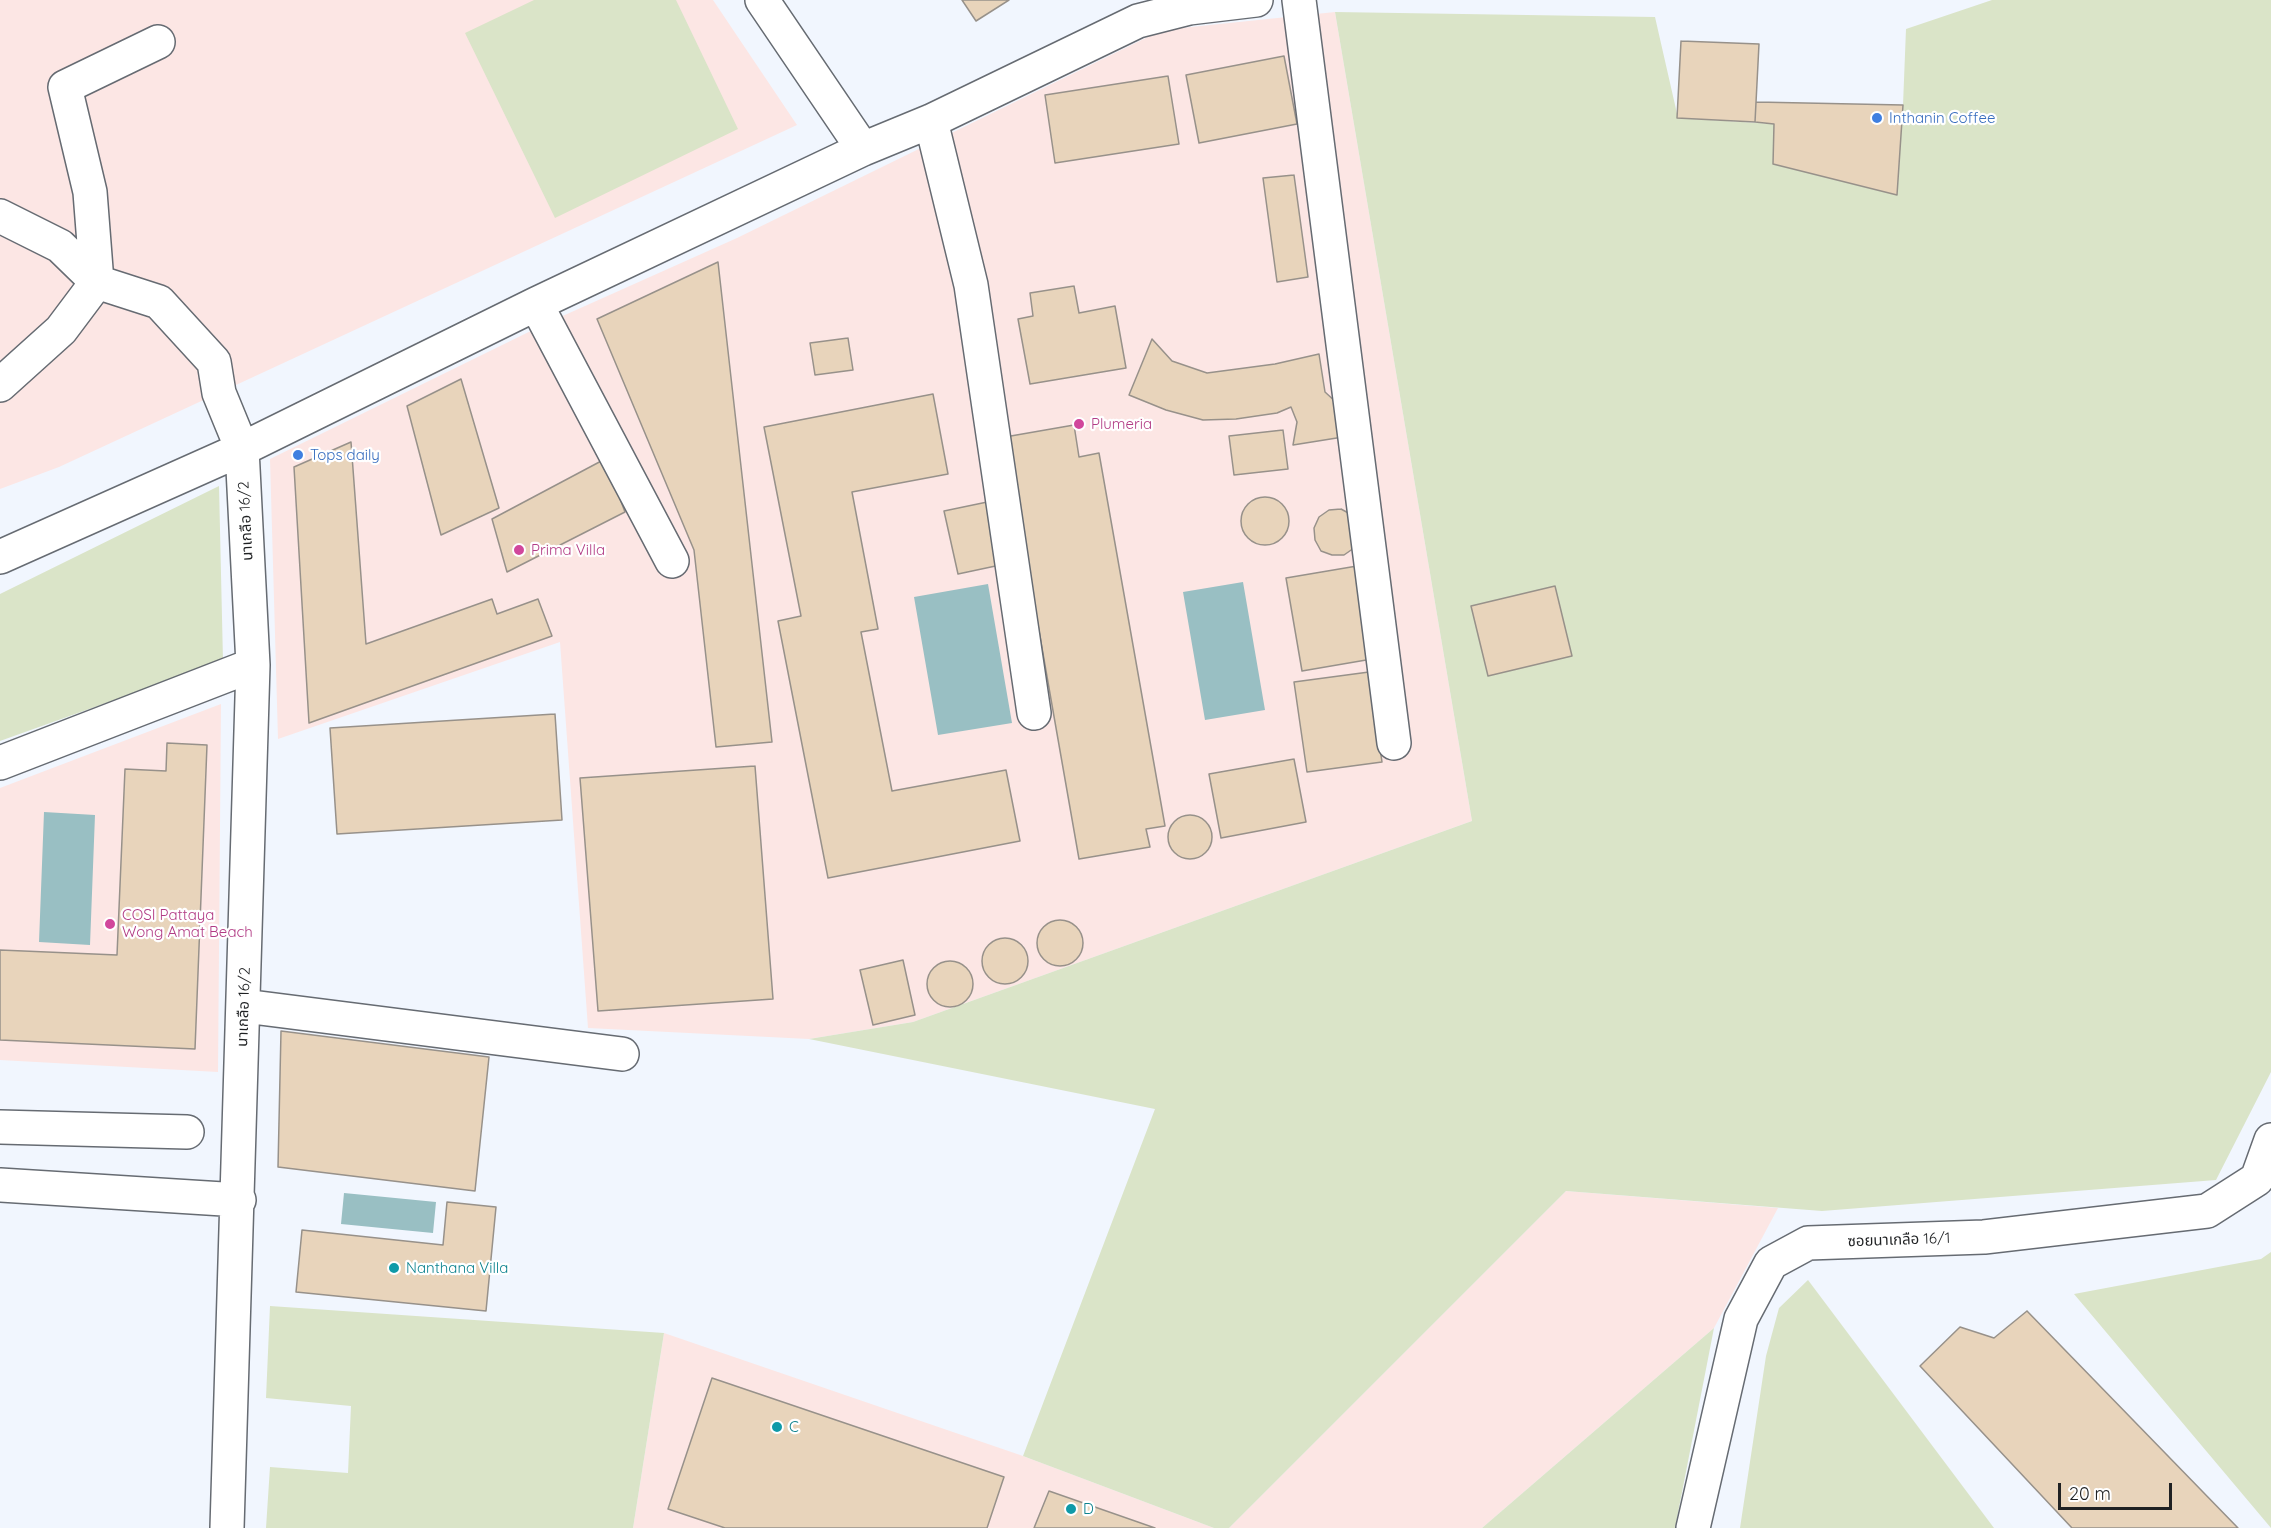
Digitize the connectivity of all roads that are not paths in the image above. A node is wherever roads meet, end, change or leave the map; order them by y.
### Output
1 (762, 0) edge
2 (1256, 0) edge
3 (1299, 0) edge
4 (1186, 4) edge
5 (158, 42) dead end
6 (931, 121) junction
7 (863, 149) junction
8 (0, 216) edge
9 (97, 282) junction
10 (536, 304) junction
11 (0, 385) edge
12 (242, 449) junction
13 (0, 557) edge
14 (672, 561) dead end
15 (253, 665) junction
16 (1034, 713) dead end
17 (1394, 743) dead end
18 (0, 764) edge
19 (244, 1006) junction
20 (622, 1054) dead end
21 (0, 1127) edge
22 (187, 1132) dead end
23 (2271, 1140) edge
24 (0, 1185) edge
25 (238, 1200) junction
26 (227, 1528) edge
27 (1693, 1528) edge

1 - 7 street
2 - 4 street
3 - 17 street
4 - 6 street
5 - 9 street
6 - 7 street
6 - 16 street
7 - 10 street
8 - 9 street
9 - 11 street
9 - 12 street, นาเกลือ 16/2
10 - 12 street
10 - 14 street
12 - 13 street
12 - 15 street, นาเกลือ 16/2
15 - 18 street
15 - 19 street, นาเกลือ 16/2
19 - 20 street
19 - 25 street, นาเกลือ 16/2
21 - 22 street
23 - 27 street, ซอยนาเกลือ 16/1
24 - 25 street
25 - 26 street, นาเกลือ 16/2

